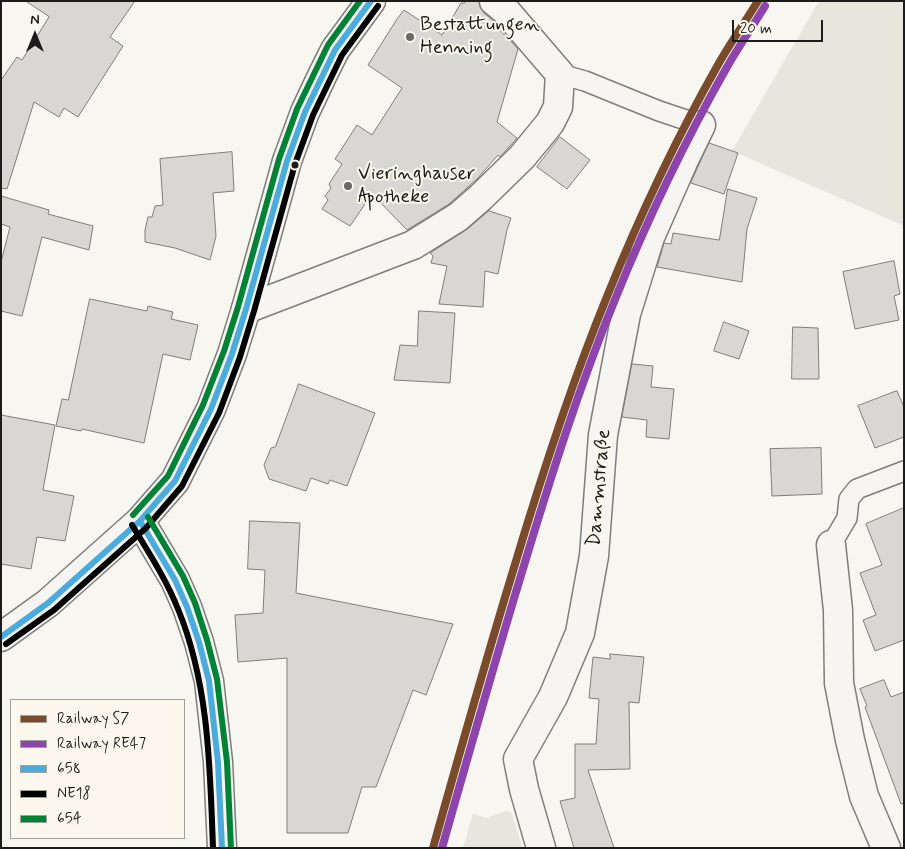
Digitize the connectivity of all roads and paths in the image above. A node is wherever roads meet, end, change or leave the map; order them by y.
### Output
1 (371, 1) edge
2 (494, 1) edge
3 (560, 74) junction
4 (701, 125) joint
5 (246, 309) junction
6 (904, 471) edge
7 (140, 520) junction
8 (831, 546) joint
9 (1, 637) edge
10 (222, 848) edge
11 (541, 848) edge
12 (886, 848) edge

1 - 5 street
2 - 3 street
3 - 4 lane
3 - 5 street
4 - 11 street, Dammstraße
5 - 7 street
6 - 8 lane
7 - 9 street
7 - 10 street
8 - 12 street

